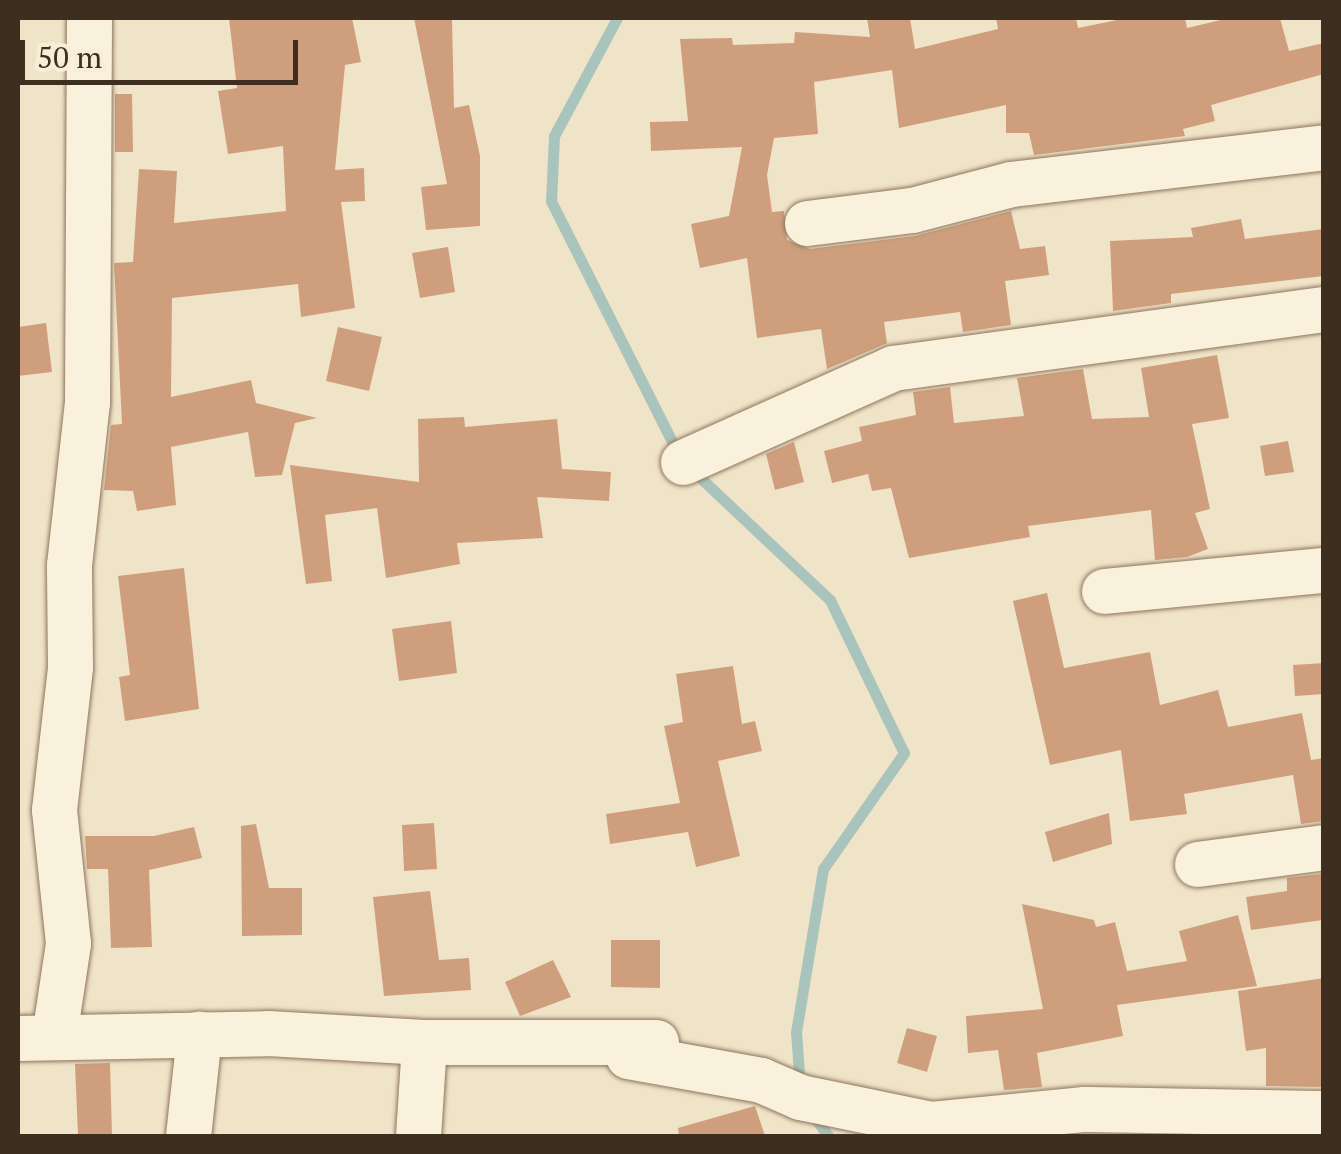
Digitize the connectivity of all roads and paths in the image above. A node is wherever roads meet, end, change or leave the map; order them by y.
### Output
1 (89, 18) edge
2 (1324, 147) edge
3 (807, 222) dead end
4 (1324, 309) edge
5 (683, 462) dead end
6 (1324, 570) edge
7 (1104, 591) dead end
8 (1324, 847) edge
9 (1196, 864) dead end
10 (199, 1034) junction
11 (36, 1037) edge
12 (424, 1042) junction
13 (1324, 1113) edge
14 (188, 1136) edge
15 (418, 1136) edge

1 - 11 street
2 - 3 street
4 - 5 street
6 - 7 street
8 - 9 street
10 - 11 street
10 - 12 street
10 - 14 street
12 - 13 street
12 - 15 street

